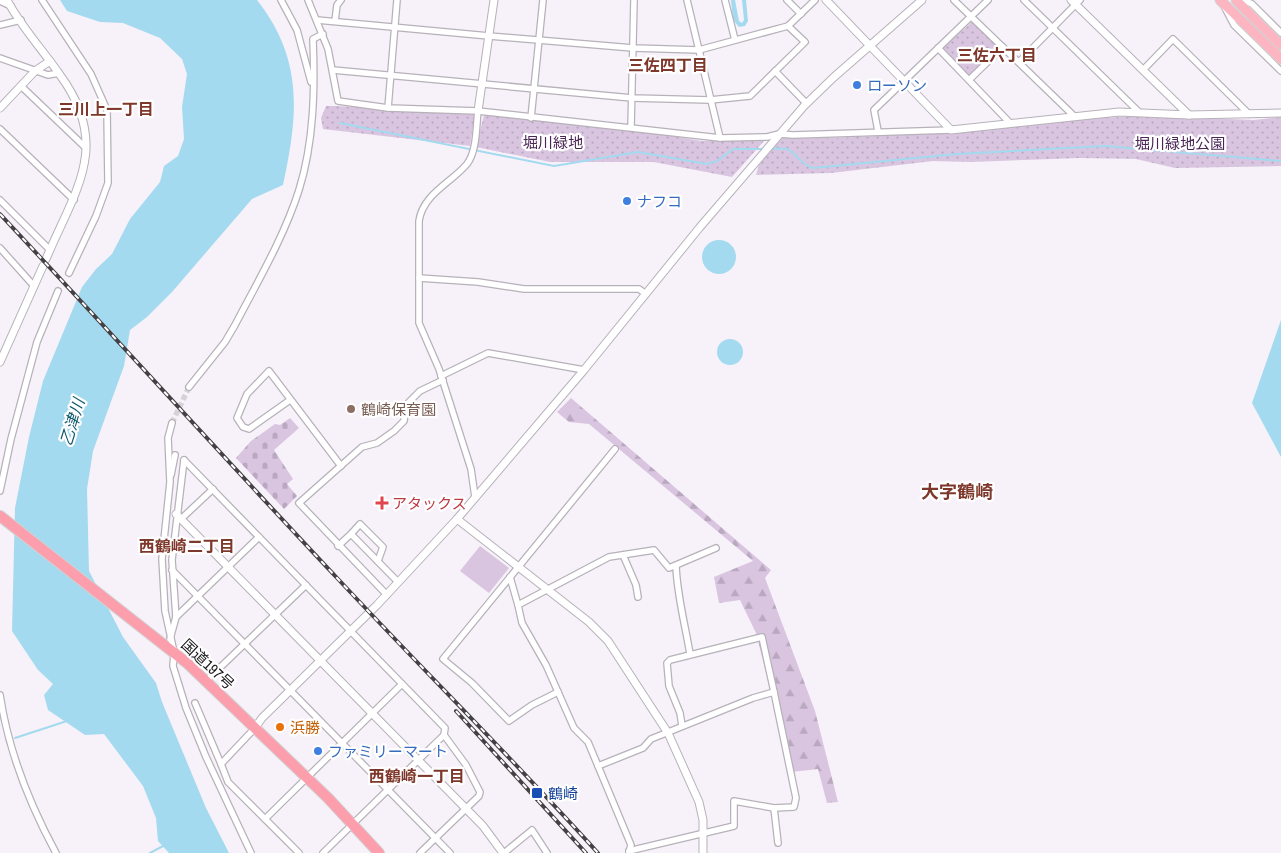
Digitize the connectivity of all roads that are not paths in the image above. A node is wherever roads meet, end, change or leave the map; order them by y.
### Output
1 (42, 0) edge
2 (281, 0) edge
3 (308, 0) edge
4 (341, 0) edge
5 (397, 0) edge
6 (494, 0) edge
7 (543, 0) edge
8 (634, 0) edge
9 (687, 0) edge
10 (725, 0) edge
11 (787, 0) edge
12 (815, 0) edge
13 (826, 0) edge
14 (922, 0) edge
15 (954, 0) edge
16 (988, 0) edge
17 (1024, 0) edge
18 (1236, 0) edge
19 (1244, 0) edge
20 (0, 1) edge
21 (1075, 1) edge
22 (1220, 1) edge
23 (9, 3) edge
24 (801, 14) junction
25 (971, 16) junction
26 (21, 20) junction
27 (318, 20) junction
28 (335, 21) junction
29 (0, 25) edge
30 (788, 26) junction
31 (395, 27) junction
32 (1053, 28) junction
33 (1281, 33) edge
34 (323, 34) junction
35 (489, 36) junction
36 (539, 39) junction
37 (735, 40) junction
38 (1281, 45) edge
39 (870, 46) junction
40 (1003, 47) junction
41 (633, 48) junction
42 (938, 48) junction
43 (699, 50) junction
44 (0, 58) edge
45 (1281, 59) edge
46 (50, 61) junction
47 (1019, 62) junction
48 (333, 70) junction
49 (1143, 70) junction
50 (35, 71) junction
51 (775, 71) junction
52 (1281, 71) edge
53 (60, 73) junction
54 (391, 75) junction
55 (969, 80) junction
56 (904, 81) junction
57 (482, 84) junction
58 (21, 86) junction
59 (312, 86) junction
60 (534, 88) junction
61 (632, 98) junction
62 (710, 100) junction
63 (806, 103) junction
64 (0, 108) edge
65 (388, 108) junction
66 (478, 111) junction
67 (1140, 112) junction
68 (1281, 113) edge
69 (1249, 114) junction
70 (1189, 115) junction
71 (1074, 116) junction
72 (531, 118) junction
73 (1010, 123) junction
74 (631, 127) junction
75 (0, 129) edge
76 (951, 130) junction
77 (878, 132) junction
78 (779, 134) junction
79 (720, 138) junction
80 (87, 148) junction
81 (0, 200) edge
82 (74, 200) junction
83 (1, 250) edge
84 (50, 250) junction
85 (69, 273) dead end
86 (420, 278) junction
87 (34, 286) junction
88 (58, 291) dead end
89 (646, 294) junction
90 (0, 362) edge
91 (584, 370) junction
92 (442, 378) junction
93 (189, 387) tunnel mouth
94 (290, 400) junction
95 (172, 423) tunnel mouth
96 (615, 449) dead end
97 (175, 455) dead end
98 (341, 466) junction
99 (170, 482) junction
100 (212, 489) junction
101 (0, 490) edge
102 (475, 497) junction
103 (179, 516) junction
104 (1, 517) edge
105 (457, 519) junction
106 (351, 534) junction
107 (259, 537) junction
108 (338, 546) junction
109 (716, 548) dead end
110 (623, 555) junction
111 (378, 561) junction
112 (228, 566) junction
113 (676, 566) junction
114 (518, 567) junction
115 (172, 570) junction
116 (510, 577) junction
117 (398, 582) junction
118 (306, 585) junction
119 (547, 588) junction
120 (386, 595) junction
121 (197, 596) junction
122 (638, 597) dead end
123 (518, 605) junction
124 (275, 614) junction
125 (176, 617) junction
126 (350, 631) junction
127 (244, 644) junction
128 (171, 646) junction
129 (690, 654) junction
130 (320, 660) junction
131 (206, 681) junction
132 (402, 684) junction
133 (290, 690) junction
134 (558, 692) junction
135 (774, 692) junction
136 (0, 696) edge
137 (195, 703) dead end
138 (372, 713) junction
139 (682, 726) junction
140 (255, 728) junction
141 (668, 733) junction
142 (444, 735) junction
143 (342, 743) junction
144 (418, 760) junction
145 (221, 764) junction
146 (598, 766) junction
147 (307, 777) junction
148 (388, 790) junction
149 (774, 808) junction
150 (466, 809) junction
151 (265, 819) junction
152 (353, 824) junction
153 (703, 833) junction
154 (435, 838) junction
155 (778, 843) dead end
156 (629, 852) edge
157 (56, 853) edge
158 (251, 853) edge
159 (298, 853) edge
160 (323, 853) edge
161 (379, 853) edge
162 (420, 853) edge
163 (450, 853) edge
164 (504, 853) edge
165 (547, 853) edge
166 (703, 853) edge

1 - 85 street
2 - 59 street
3 - 27 street
4 - 28 street
5 - 31 street
6 - 35 street
7 - 36 street
8 - 41 street
9 - 43 street
10 - 37 street
11 - 24 street
12 - 24 street
13 - 39 street
14 - 39 street
15 - 25 street
16 - 25 street
17 - 32 street
18 - 38 main road
19 - 33 street
20 - 23 street
21 - 32 street
21 - 49 street
22 - 45 main road
22 - 52 street
23 - 26 street
24 - 30 street
25 - 40 street
25 - 42 street
26 - 29 street
26 - 46 street
27 - 28 street
27 - 34 street
28 - 31 street
30 - 37 street
30 - 51 street
31 - 35 street
31 - 54 street
32 - 47 street
32 - 67 street
34 - 48 street
34 - 59 street
35 - 36 street
35 - 57 street
36 - 41 street
36 - 60 street
37 - 43 street
39 - 56 street
39 - 63 street
40 - 47 street
40 - 55 street
41 - 43 street
41 - 61 street
42 - 55 street
42 - 56 street
43 - 62 street
44 - 50 street
46 - 50 street
46 - 53 street
47 - 71 street
48 - 54 street
48 - 65 street
49 - 69 street
49 - 70 street
50 - 53 street
50 - 58 street
51 - 62 street
51 - 63 street
53 - 80 street
54 - 57 street
54 - 65 street
55 - 73 street
56 - 76 street
56 - 77 street
57 - 60 street
57 - 66 street
58 - 64 street
58 - 80 street
59 - 93 street
60 - 61 street
60 - 72 street
61 - 62 street
61 - 74 street
62 - 79 street
63 - 78 street
65 - 66 street
66 - 72 street
66 - 86 street
67 - 70 street
67 - 71 street
68 - 69 street
69 - 70 street
71 - 73 street
72 - 74 street
73 - 76 street
74 - 79 street
75 - 82 street
76 - 77 street
77 - 78 street
78 - 79 street
78 - 89 street
80 - 82 street
81 - 84 street
82 - 84 street
83 - 87 street
84 - 87 street
86 - 89 street
86 - 92 street
87 - 90 street
88 - 101 street
89 - 91 street
91 - 92 street
91 - 102 street
92 - 98 street
92 - 102 street
94 - 94 street
94 - 98 street
95 - 99 street
96 - 114 street
97 - 99 street
98 - 108 street
99 - 128 street
100 - 103 street
100 - 103 street
100 - 107 street
102 - 105 street
103 - 112 street
103 - 115 street
104 - 128 highway, 国道197号
105 - 114 street
105 - 117 street
106 - 108 street
106 - 111 street
106 - 111 street
107 - 112 street
107 - 118 street
108 - 120 street
109 - 113 street
110 - 113 street
110 - 119 street
110 - 122 street
111 - 117 street
112 - 121 street
112 - 124 street
113 - 129 street
114 - 116 street
114 - 119 street
115 - 121 street
115 - 125 street
116 - 123 street
116 - 134 street
117 - 120 street
118 - 124 street
118 - 126 street
119 - 123 street
119 - 141 street
120 - 126 street
121 - 125 street
121 - 127 street
123 - 134 street
124 - 127 street
124 - 130 street
125 - 128 street
126 - 130 street
126 - 132 street
127 - 131 street
127 - 133 street
128 - 131 highway, 国道197号
128 - 158 street
129 - 135 street
129 - 139 street
130 - 133 street
130 - 138 street
131 - 140 highway, 国道197号
132 - 138 street
132 - 142 street
133 - 140 street
133 - 143 street
134 - 146 street
135 - 139 street
135 - 149 street
136 - 157 street
137 - 145 street
138 - 143 street
138 - 144 street
139 - 141 street
140 - 145 street
140 - 147 highway, 国道197号
141 - 146 street
141 - 153 street
142 - 144 street
142 - 150 street
143 - 147 street
143 - 148 street
144 - 148 street
144 - 150 street
145 - 151 street
146 - 156 street
147 - 151 street
147 - 152 highway, 国道197号
148 - 152 street
148 - 154 street
149 - 153 street
149 - 155 street
150 - 154 street
150 - 164 street
151 - 159 street
152 - 160 street
152 - 161 highway, 国道197号
153 - 156 street
153 - 166 street
154 - 162 street
154 - 163 street
164 - 165 street

